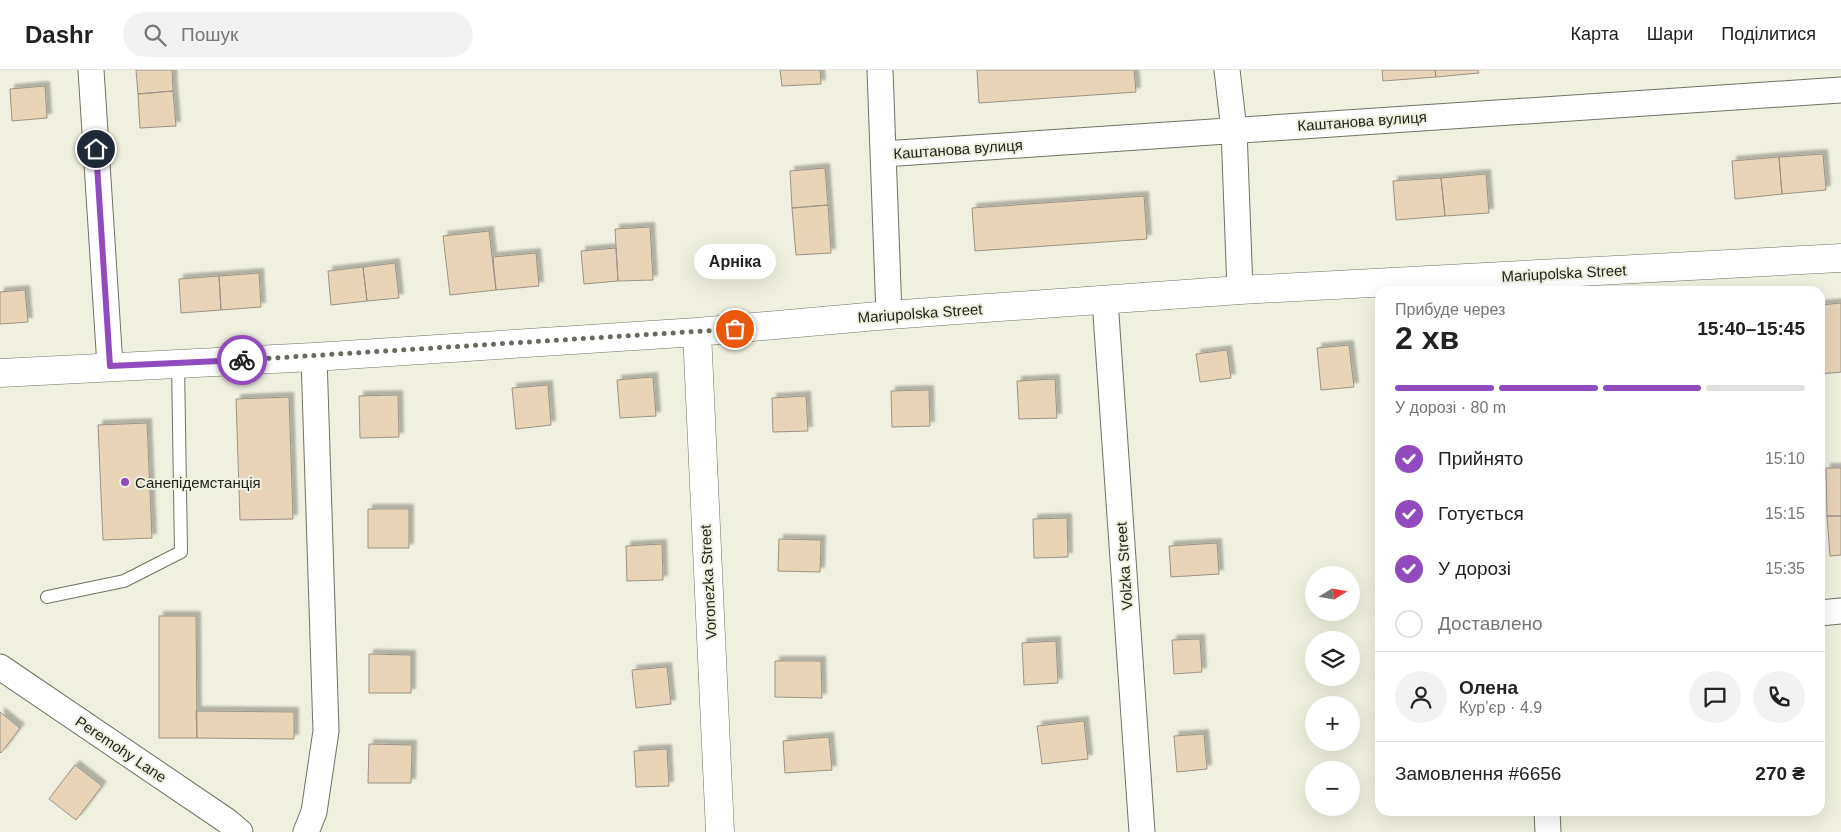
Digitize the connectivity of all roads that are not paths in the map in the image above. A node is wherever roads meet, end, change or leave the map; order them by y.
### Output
1 (91, 70) edge
2 (880, 70) edge
3 (1227, 70) edge
4 (1841, 90) edge
5 (1234, 130) junction
6 (883, 154) junction
7 (1841, 258) edge
8 (1240, 290) junction
9 (1105, 300) junction
10 (889, 315) junction
11 (697, 332) junction
12 (314, 357) junction
13 (178, 363) junction
14 (110, 366) junction
15 (0, 373) edge
16 (47, 597) dead end
17 (1841, 611) edge
18 (1825, 613) edge
19 (0, 667) edge
20 (1547, 816) edge
21 (240, 832) edge
22 (306, 832) edge
23 (720, 832) edge
24 (1142, 832) edge
25 (1548, 832) edge

1 - 14 street
2 - 6 street
3 - 5 street
4 - 5 street, Каштанова вулиця
5 - 6 street, Каштанова вулиця
5 - 8 street
6 - 10 street
7 - 8 street, Mariupolska Street
8 - 9 street, Mariupolska Street
9 - 10 street, Mariupolska Street
9 - 24 street, Volzka Street
10 - 11 street, Mariupolska Street
11 - 12 street, Mariupolska Street
11 - 23 street, Voronezka Street
12 - 13 street, Mariupolska Street
12 - 22 street
13 - 14 street, Mariupolska Street
13 - 16 lane
14 - 15 street, Mariupolska Street
17 - 18 street
19 - 21 street, Peremohy Lane
20 - 25 street

